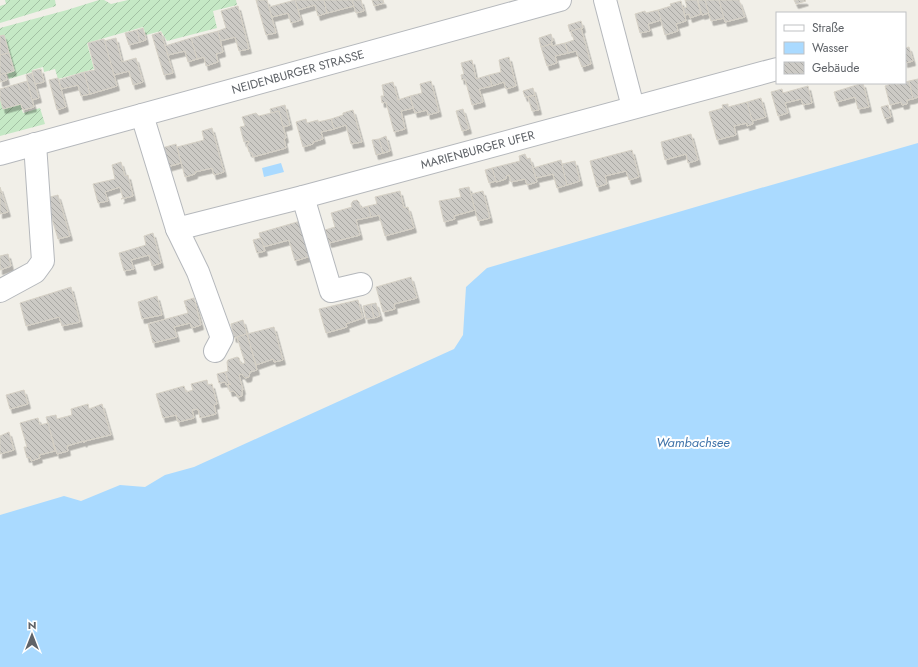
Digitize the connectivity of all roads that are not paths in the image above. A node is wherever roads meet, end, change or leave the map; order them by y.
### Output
1 (560, 0) edge
2 (605, 0) edge
3 (776, 68) edge
4 (633, 107) junction
5 (142, 115) junction
6 (35, 144) junction
7 (0, 154) edge
8 (303, 197) junction
9 (178, 229) junction
10 (362, 284) dead end
11 (0, 291) edge
12 (214, 351) dead end

1 - 5 street, NEIDENBURGER STRASSE
2 - 4 street
3 - 4 street, MARIENBURGER UFER
4 - 8 street, MARIENBURGER UFER
5 - 6 street, NEIDENBURGER STRASSE
5 - 9 street
6 - 7 street, NEIDENBURGER STRASSE
6 - 11 street
8 - 9 street, MARIENBURGER UFER
8 - 10 street
9 - 12 street

